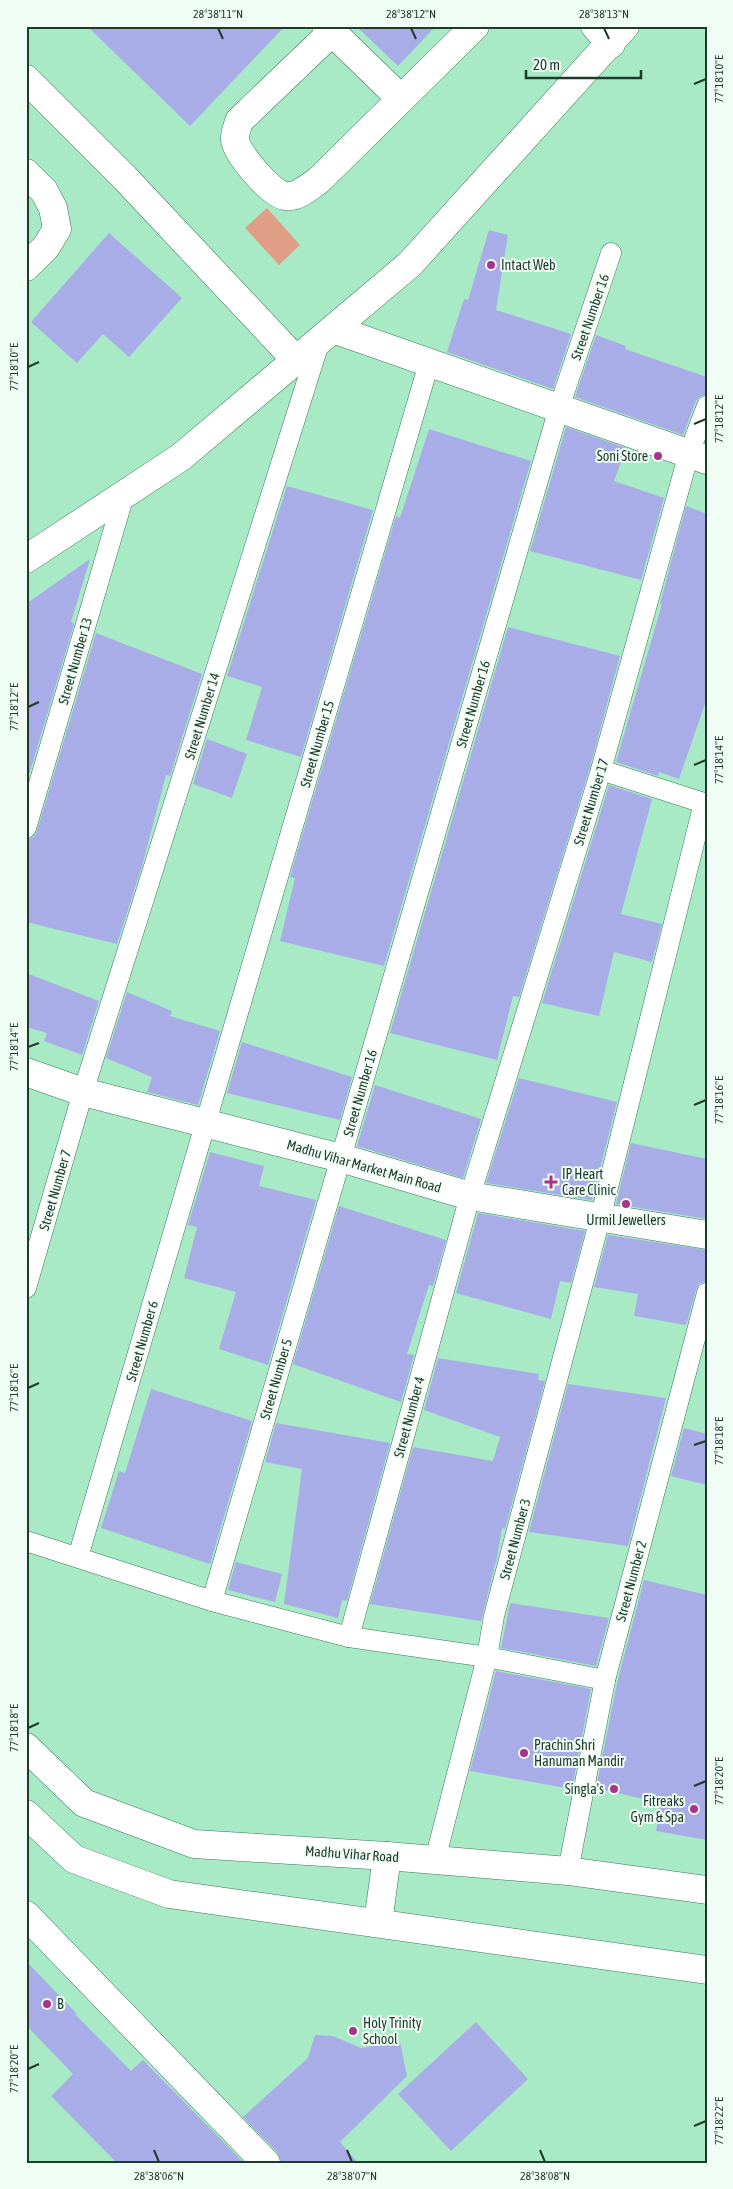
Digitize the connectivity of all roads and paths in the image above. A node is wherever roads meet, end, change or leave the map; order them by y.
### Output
1 (475, 26) edge
2 (329, 29) edge
3 (610, 32) edge
4 (26, 80) edge
5 (401, 99) junction
6 (26, 173) edge
7 (611, 253) dead end
8 (26, 266) edge
9 (326, 335) junction
10 (296, 360) junction
11 (429, 363) junction
12 (707, 406) edge
13 (559, 408) junction
14 (698, 457) edge
15 (124, 495) junction
16 (26, 559) edge
17 (601, 770) junction
18 (706, 804) edge
19 (26, 828) edge
20 (26, 1072) edge
21 (83, 1092) junction
22 (205, 1125) junction
23 (341, 1158) junction
24 (470, 1196) junction
25 (600, 1219) junction
26 (707, 1235) edge
27 (26, 1288) edge
28 (707, 1293) edge
29 (26, 1541) edge
30 (78, 1557) junction
31 (212, 1601) junction
32 (349, 1637) junction
33 (487, 1656) junction
34 (605, 1680) junction
35 (26, 1747) edge
36 (26, 1814) edge
37 (387, 1856) junction
38 (435, 1860) junction
39 (568, 1871) junction
40 (707, 1890) edge
41 (26, 1915) edge
42 (378, 1923) junction
43 (707, 1970) edge
44 (266, 2163) edge

1 - 5 street
2 - 5 street
2 - 5 street
3 - 9 street
4 - 10 street
6 - 8 street
7 - 13 lane, Street Number 16
9 - 10 street
9 - 11 street
9 - 21 lane, Street Number 14
10 - 15 street
11 - 13 street
11 - 22 lane, Street Number 15
12 - 14 lane, Street Number 17
13 - 14 street
13 - 23 lane, Street Number 16
14 - 17 lane, Street Number 17
15 - 16 street
15 - 19 lane, Street Number 13
17 - 18 lane
17 - 24 lane, Street Number 17
18 - 25 lane, Street Number 3
20 - 21 street, Madhu Vihar Market Main Road
21 - 22 street, Madhu Vihar Market Main Road
21 - 27 lane, Street Number 7
22 - 23 street, Madhu Vihar Market Main Road
22 - 30 lane, Street Number 6
23 - 24 street, Madhu Vihar Market Main Road
23 - 31 lane, Street Number 5
24 - 25 street, Madhu Vihar Market Main Road
24 - 32 lane, Street Number 4
25 - 26 street, Madhu Vihar Market Main Road
25 - 33 lane, Street Number 3
28 - 34 lane, Street Number 2
29 - 30 lane
30 - 31 lane
31 - 32 lane
32 - 33 lane
33 - 34 lane
33 - 38 lane, Street Number 3
34 - 39 lane, Street Number 2
35 - 37 street, Madhu Vihar Road
36 - 42 street
37 - 38 street, Madhu Vihar Road
37 - 42 street
38 - 39 street, Madhu Vihar Road
39 - 40 street, Madhu Vihar Road
41 - 44 street
42 - 43 street

